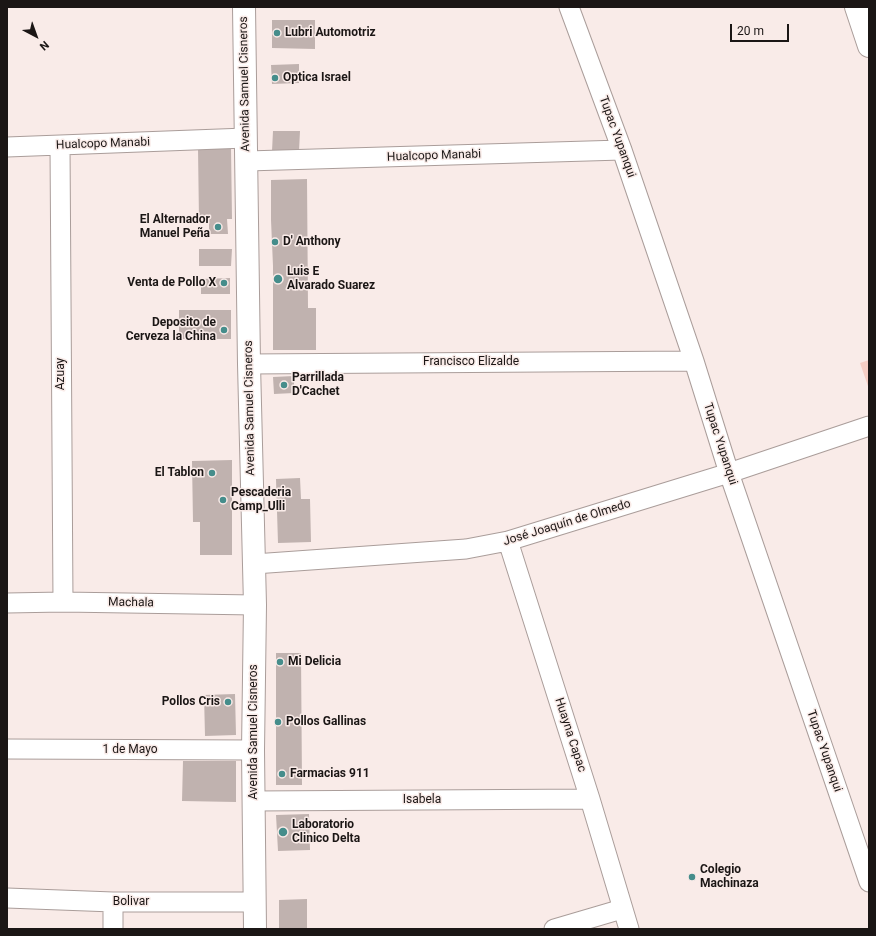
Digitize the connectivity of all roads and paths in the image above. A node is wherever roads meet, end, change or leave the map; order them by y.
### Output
1 (244, 7) edge
2 (569, 7) edge
3 (856, 7) edge
4 (869, 46) edge
5 (246, 138) junction
6 (60, 146) junction
7 (7, 148) edge
8 (622, 150) junction
9 (247, 162) junction
10 (694, 360) junction
11 (249, 364) junction
12 (869, 426) edge
13 (729, 473) junction
14 (508, 541) junction
15 (254, 564) junction
16 (63, 602) junction
17 (7, 603) edge
18 (255, 605) junction
19 (7, 749) edge
20 (253, 750) junction
21 (590, 799) junction
22 (254, 801) junction
23 (869, 882) edge
24 (7, 898) edge
25 (113, 902) junction
26 (255, 902) junction
27 (622, 909) junction
28 (113, 929) edge
29 (255, 929) edge
30 (554, 929) edge
31 (629, 929) edge

1 - 5 street, Avenida Samuel Cisneros
2 - 8 street, Tupac Yupanqui
3 - 4 street
5 - 6 street, Hualcopo Manabi
5 - 9 street, Avenida Samuel Cisneros
6 - 7 street, Hualcopo Manabi
6 - 16 street, Azuay
8 - 9 street, Hualcopo Manabi
8 - 10 street, Tupac Yupanqui
9 - 11 street, Avenida Samuel Cisneros
10 - 11 street, Francisco Elizalde
10 - 13 street, Tupac Yupanqui
11 - 15 street, Avenida Samuel Cisneros
12 - 13 street, José Joaquín de Olmedo
13 - 14 street, José Joaquín de Olmedo
13 - 23 street, Tupac Yupanqui
14 - 15 street, José Joaquín de Olmedo
14 - 21 street, Huayna Capac
15 - 18 street, Avenida Samuel Cisneros
16 - 17 street, Machala
16 - 18 street, Machala
18 - 20 street, Avenida Samuel Cisneros
19 - 20 street, 1 de Mayo
20 - 22 street, Avenida Samuel Cisneros
21 - 22 street, Isabela
21 - 27 street, Huayna Capac
22 - 26 street, Avenida Samuel Cisneros
24 - 25 street, Bolivar
25 - 26 street, Bolivar
25 - 28 street
26 - 29 street, Avenida Samuel Cisneros
27 - 30 street
27 - 31 street, Huayna Capac

